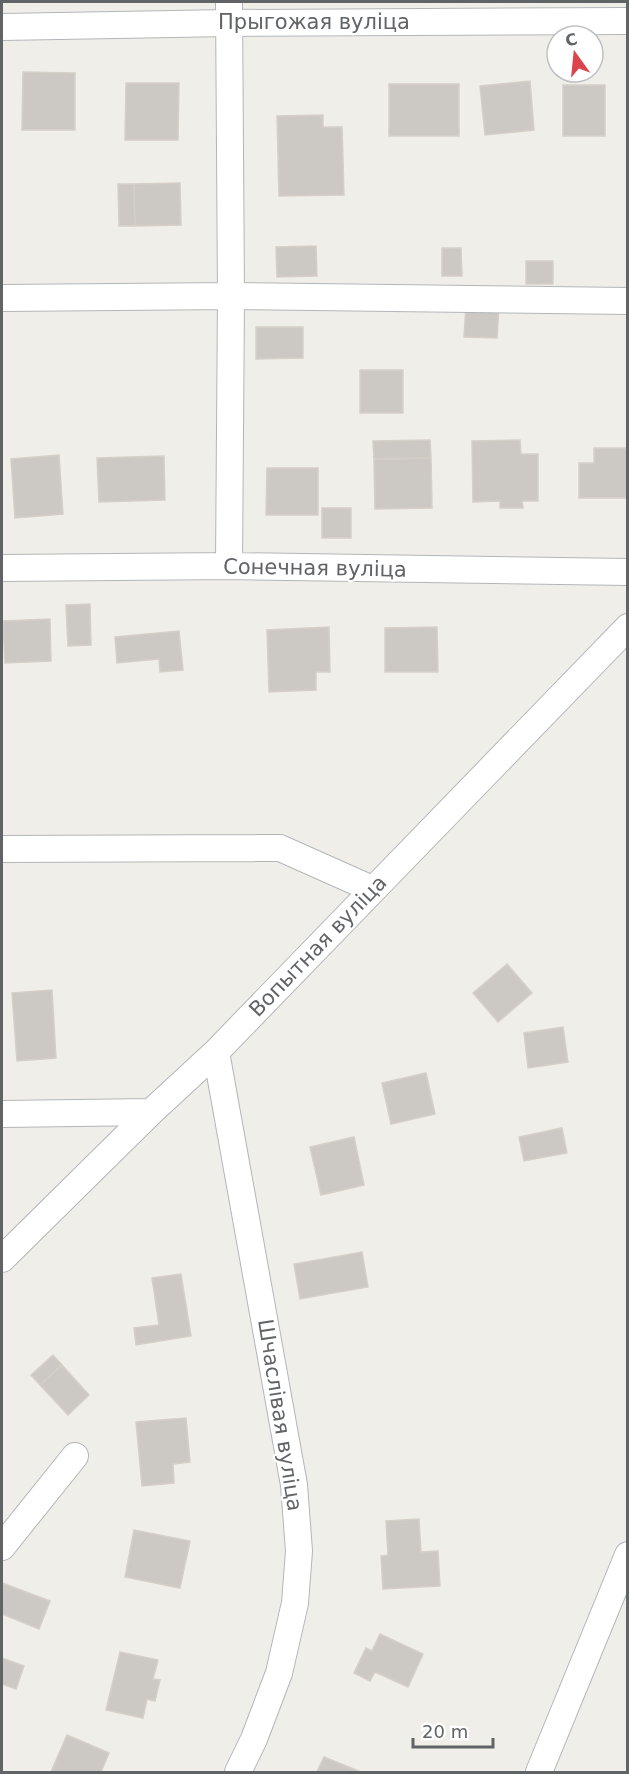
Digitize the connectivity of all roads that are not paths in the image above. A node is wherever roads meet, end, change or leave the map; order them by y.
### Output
1 (229, 12) edge
2 (627, 21) edge
3 (2, 27) edge
4 (231, 296) junction
5 (2, 298) edge
6 (627, 301) edge
7 (228, 566) junction
8 (2, 568) edge
9 (627, 572) edge
10 (627, 627) edge
11 (2, 849) edge
12 (372, 889) junction
13 (216, 1052) junction
14 (151, 1112) junction
15 (2, 1114) edge
16 (2, 1259) edge
17 (75, 1456) dead end
18 (2, 1548) edge
19 (627, 1555) edge
20 (238, 1773) edge
21 (539, 1773) edge

1 - 2 street, Прыгожая вуліца
1 - 3 street, Прыгожая вуліца
1 - 4 street
4 - 5 street
4 - 6 street
4 - 7 street
7 - 8 street, Сонечная вуліца
7 - 9 street, Сонечная вуліца
10 - 12 street, Вопытная вуліца
11 - 12 street
12 - 13 street, Вопытная вуліца
13 - 14 street, Вопытная вуліца
13 - 20 street, Шчаслівая вуліца
14 - 15 street
14 - 16 street, Вопытная вуліца
17 - 18 street
19 - 21 street

